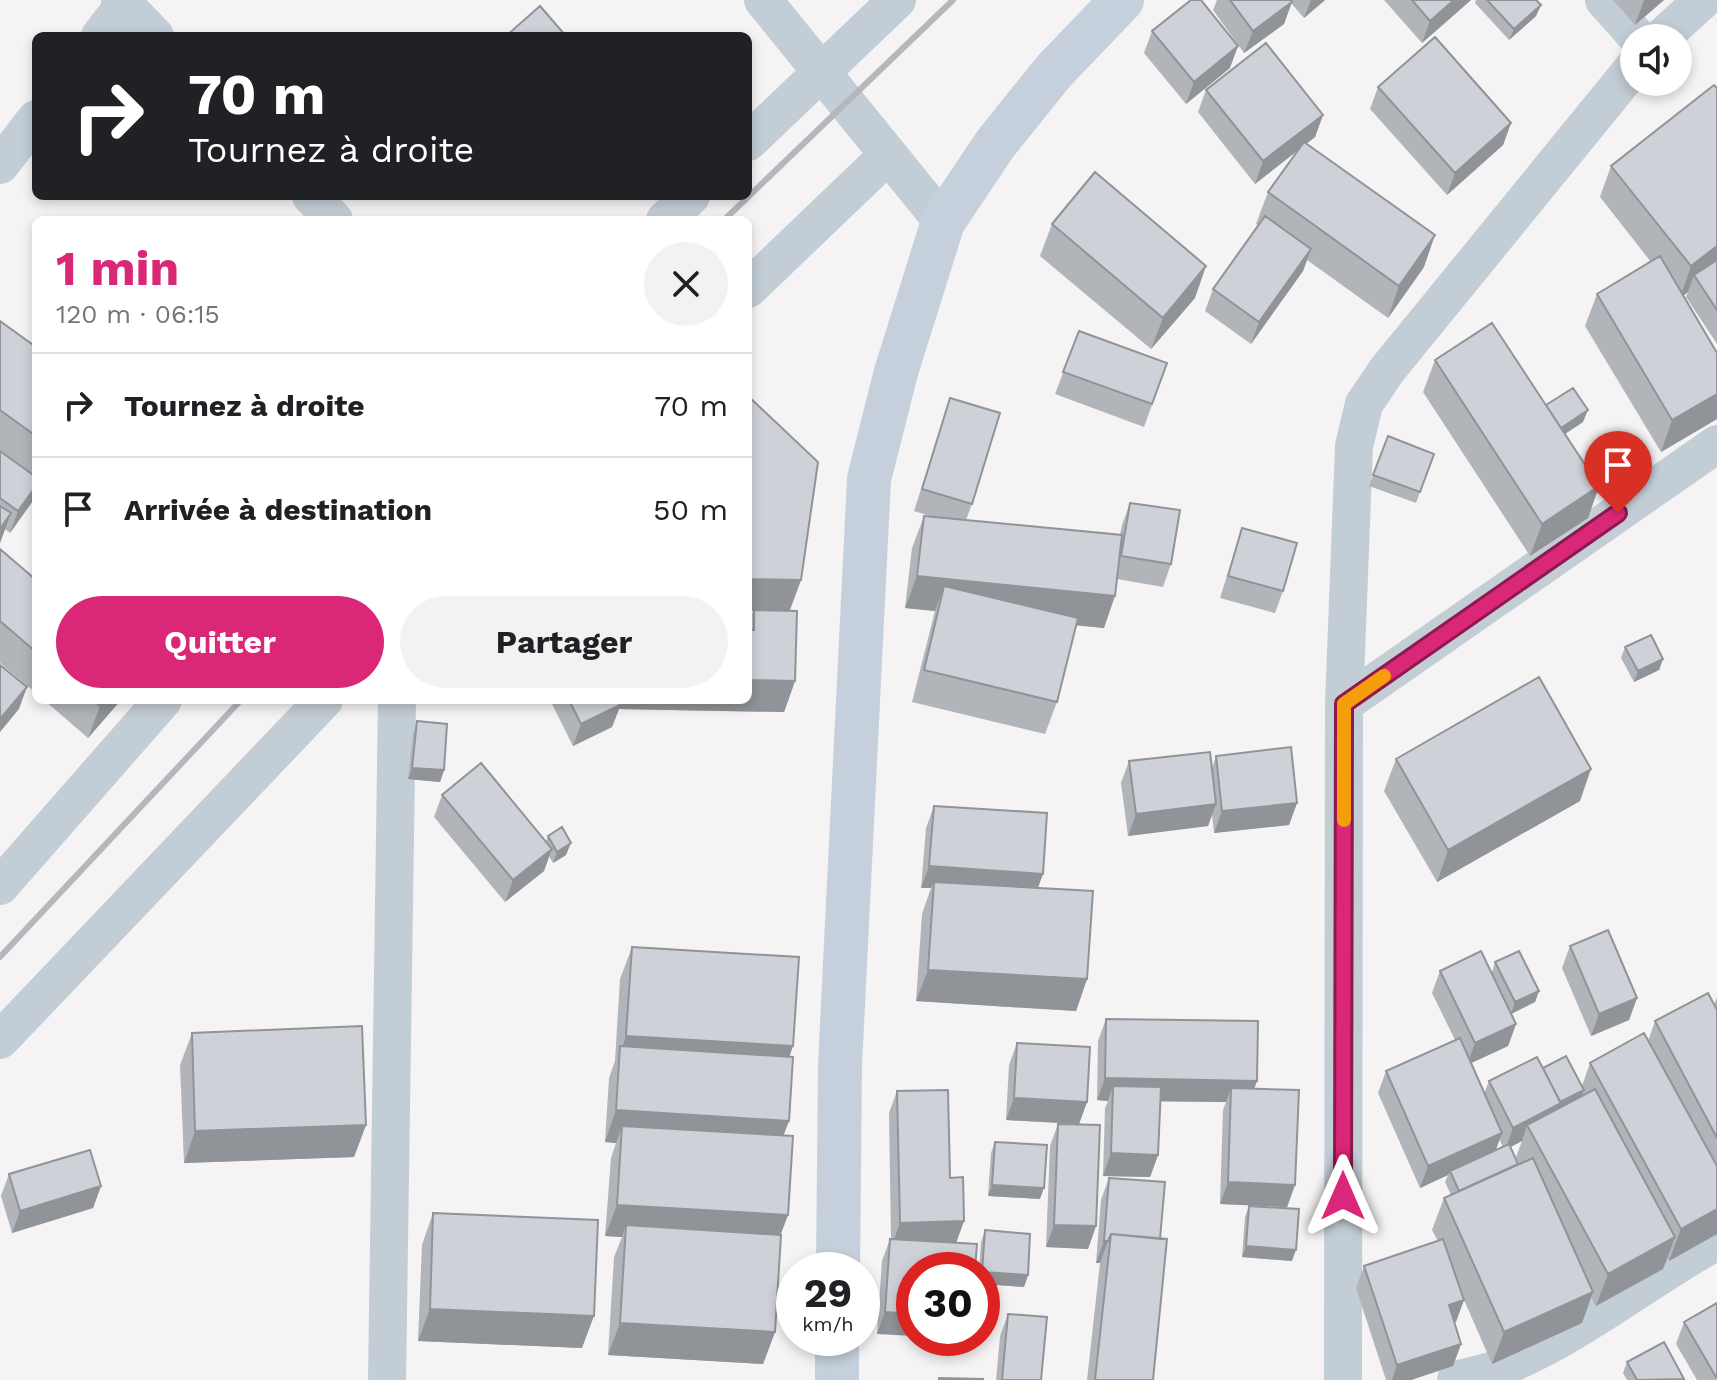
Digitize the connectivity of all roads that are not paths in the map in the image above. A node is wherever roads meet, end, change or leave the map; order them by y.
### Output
1 (763, 0) edge
2 (897, 0) edge
3 (1122, 0) edge
4 (1604, 0) edge
5 (1703, 0) edge
6 (122, 2) edge
7 (1625, 24) edge
8 (1676, 24) edge
9 (103, 32) edge
10 (151, 32) edge
11 (821, 72) junction
12 (1620, 84) edge
13 (32, 124) edge
14 (752, 138) edge
15 (888, 155) junction
16 (0, 165) edge
17 (315, 200) edge
18 (687, 200) edge
19 (330, 216) edge
20 (669, 216) edge
21 (943, 222) junction
22 (752, 285) edge
23 (1717, 444) edge
24 (159, 704) edge
25 (320, 704) edge
26 (397, 704) edge
27 (1344, 704) junction
28 (0, 886) edge
29 (0, 1040) edge
30 (1717, 1241) edge
31 (838, 1252) edge
32 (837, 1356) edge
33 (387, 1380) edge
34 (837, 1380) edge
35 (1343, 1380) edge
36 (1456, 1380) edge

1 - 11 street
2 - 11 street
3 - 21 main road
4 - 7 street
5 - 8 street
6 - 9 street
6 - 10 street
11 - 14 street
11 - 15 street
12 - 27 street
13 - 16 street
15 - 21 street
15 - 22 street
17 - 19 street
18 - 20 street
21 - 31 main road
23 - 27 street
24 - 28 street
25 - 29 street
26 - 33 street
27 - 35 street
30 - 36 street
32 - 34 main road

